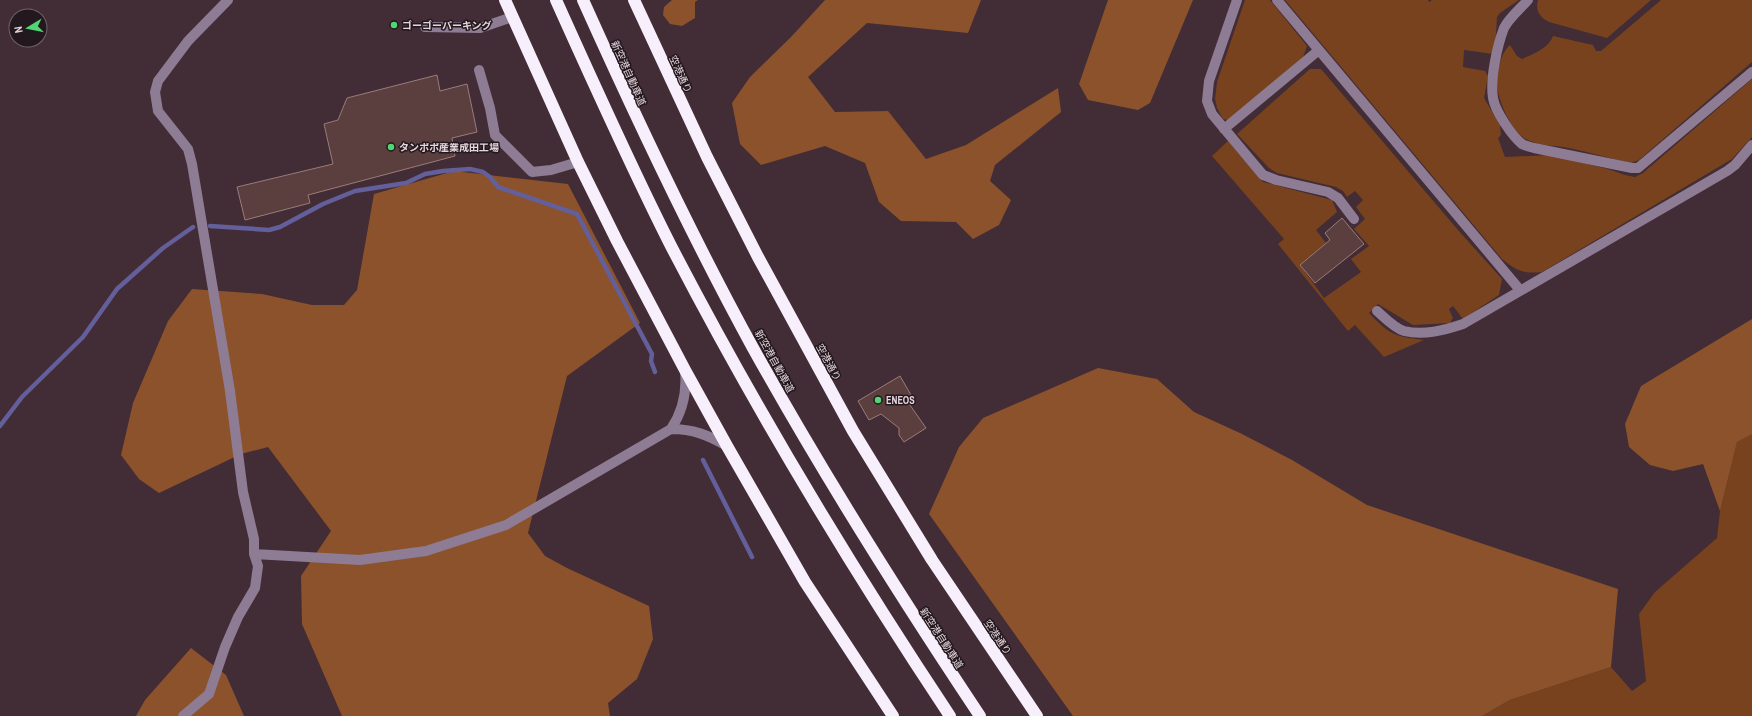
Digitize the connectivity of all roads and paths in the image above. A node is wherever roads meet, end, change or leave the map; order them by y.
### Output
1 (228, 0) edge
2 (505, 0) edge
3 (556, 0) edge
4 (583, 0) edge
5 (634, 0) edge
6 (1237, 0) edge
7 (1277, 0) edge
8 (1528, 0) edge
9 (512, 17) junction
10 (424, 27) dead end
11 (1319, 50) junction
12 (479, 70) dead end
13 (1752, 72) edge
14 (1224, 129) junction
15 (1752, 145) edge
16 (578, 162) junction
17 (1354, 218) dead end
18 (1520, 290) junction
19 (1377, 310) dead end
20 (685, 370) junction
21 (671, 429) junction
22 (727, 446) junction
23 (254, 554) junction
24 (183, 716) edge
25 (893, 716) edge
26 (950, 716) edge
27 (980, 716) edge
28 (1037, 716) edge

1 - 23 street
2 - 9 highway
3 - 26 highway
4 - 27 highway, 新空港自動車道
5 - 28 highway, 空港通り
6 - 14 street
7 - 11 street
8 - 13 street
9 - 10 street
9 - 16 highway
11 - 14 street
11 - 18 street
12 - 16 street
14 - 17 street
15 - 18 street
16 - 20 highway
18 - 19 street
20 - 21 street
20 - 22 highway
21 - 22 street
21 - 23 street
22 - 25 highway
23 - 24 street

